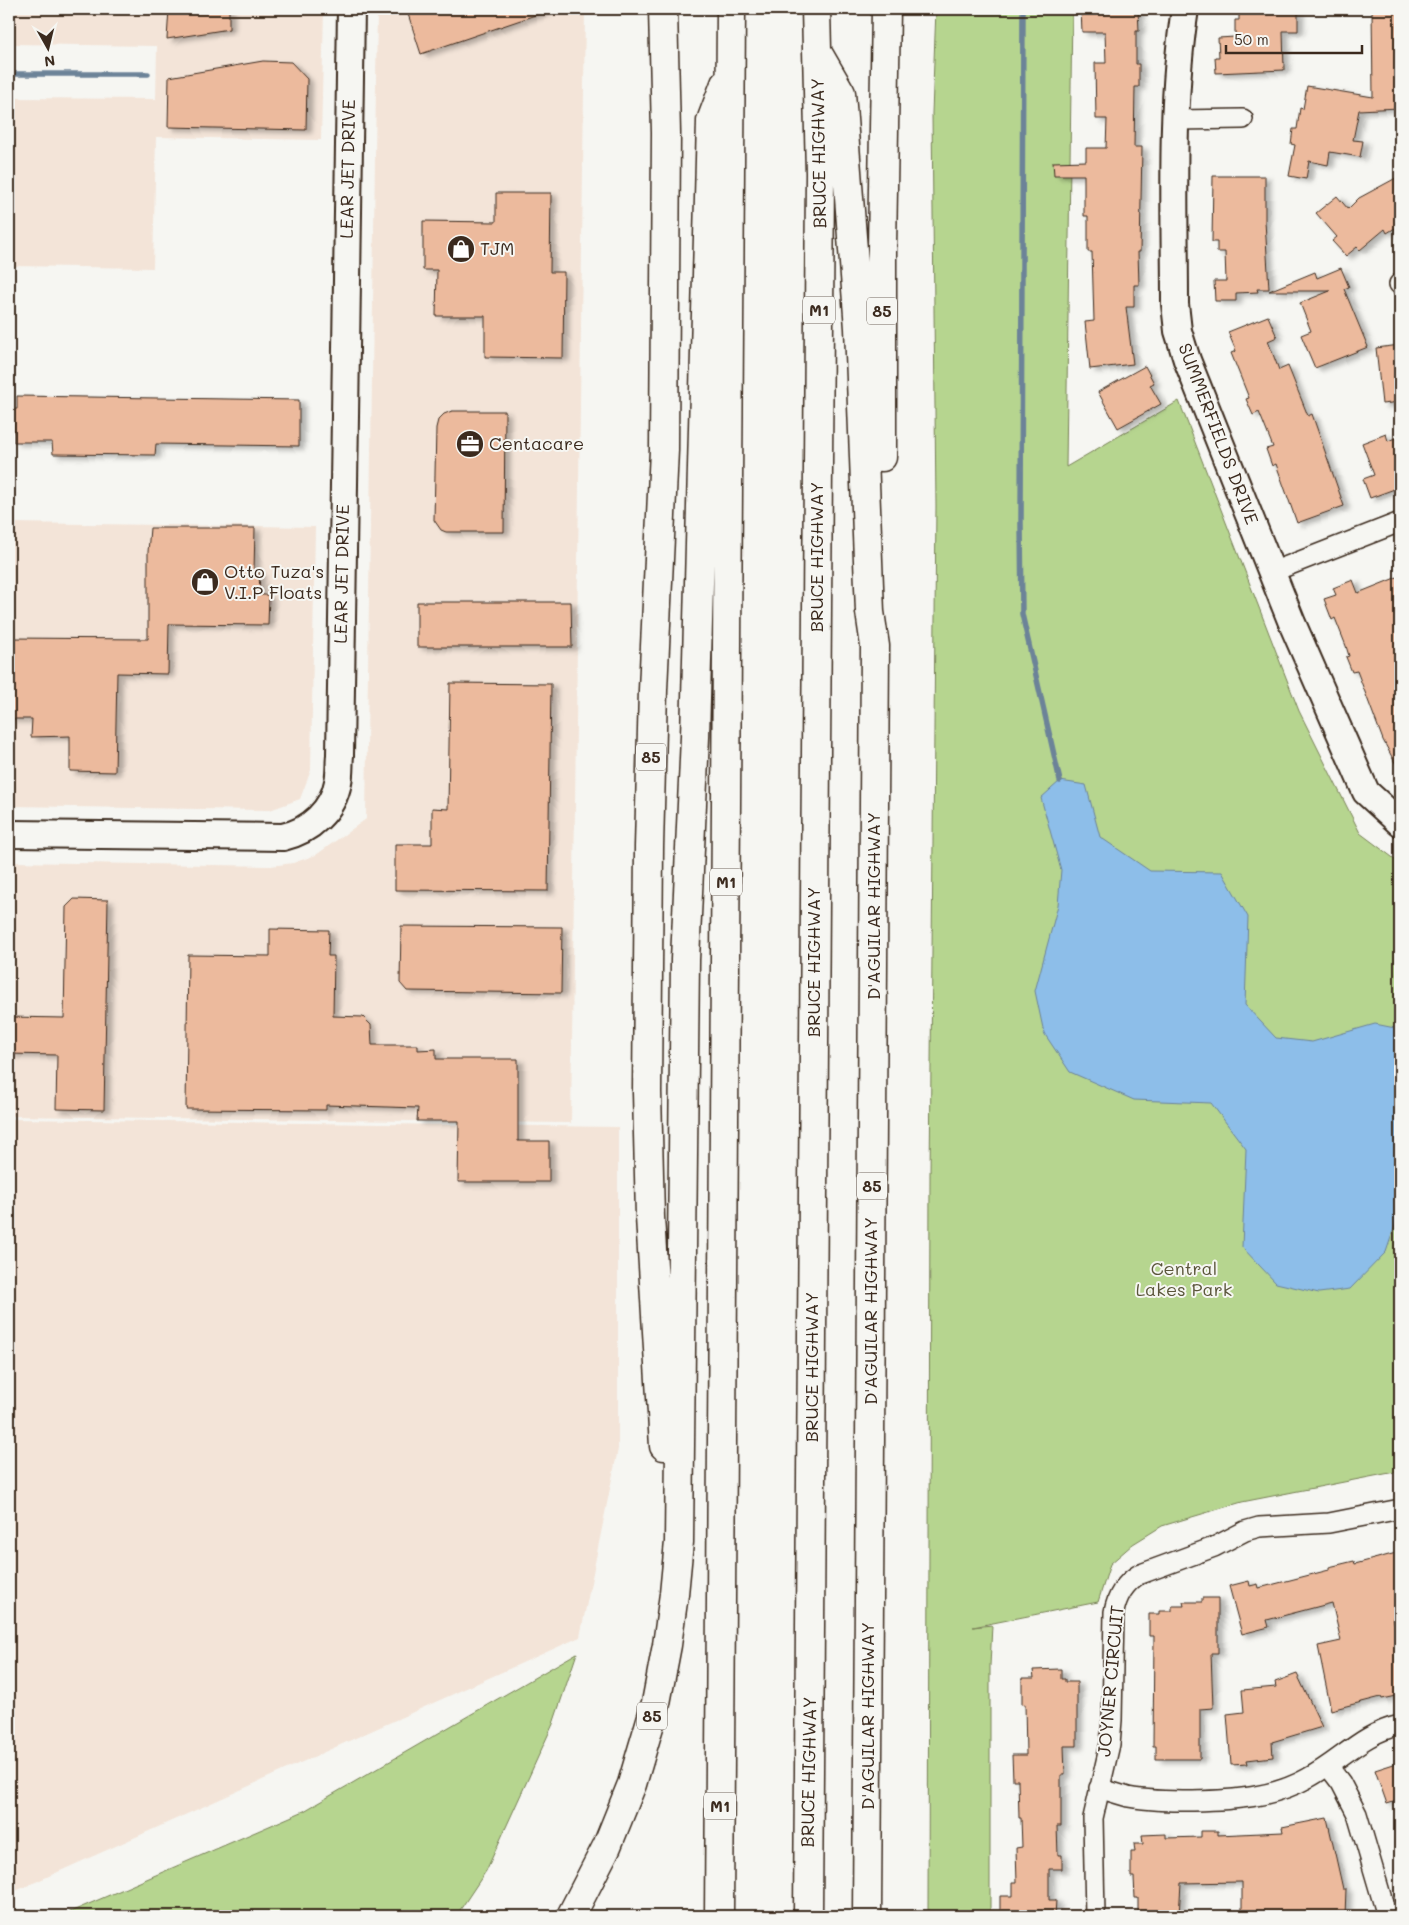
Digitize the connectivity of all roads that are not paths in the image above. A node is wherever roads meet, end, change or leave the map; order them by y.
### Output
1 (351, 9) edge
2 (663, 9) edge
3 (731, 9) edge
4 (816, 9) edge
5 (886, 9) edge
6 (1185, 9) edge
7 (817, 51) junction
8 (731, 69) junction
9 (1243, 119) dead end
10 (1176, 120) junction
11 (1400, 522) edge
12 (1272, 572) junction
13 (875, 646) junction
14 (1400, 823) edge
15 (9, 834) edge
16 (680, 1503) junction
17 (1400, 1510) edge
18 (1400, 1725) edge
19 (1328, 1766) junction
20 (1099, 1788) junction
21 (571, 1916) edge
22 (719, 1916) edge
23 (808, 1916) edge
24 (867, 1916) edge
25 (1094, 1916) edge
26 (1387, 1916) edge

1 - 15 street, LEAR JET DRIVE
2 - 16 highway, 85
3 - 8 highway, M1
4 - 7 highway, BRUCE HIGHWAY / M1
5 - 13 highway, 85
6 - 10 street, SUMMERFIELDS DRIVE
7 - 13 highway
7 - 23 highway, BRUCE HIGHWAY / M1
8 - 16 highway
8 - 22 highway, M1
9 - 10 street
10 - 12 street, SUMMERFIELDS DRIVE
11 - 12 street
12 - 14 street, SUMMERFIELDS DRIVE
13 - 24 highway, D'AGUILAR HIGHWAY / 85
16 - 21 highway, 85
17 - 20 street, JOYNER CIRCUIT
18 - 19 street
19 - 20 street
19 - 26 street
20 - 25 street, JOYNER CIRCUIT

